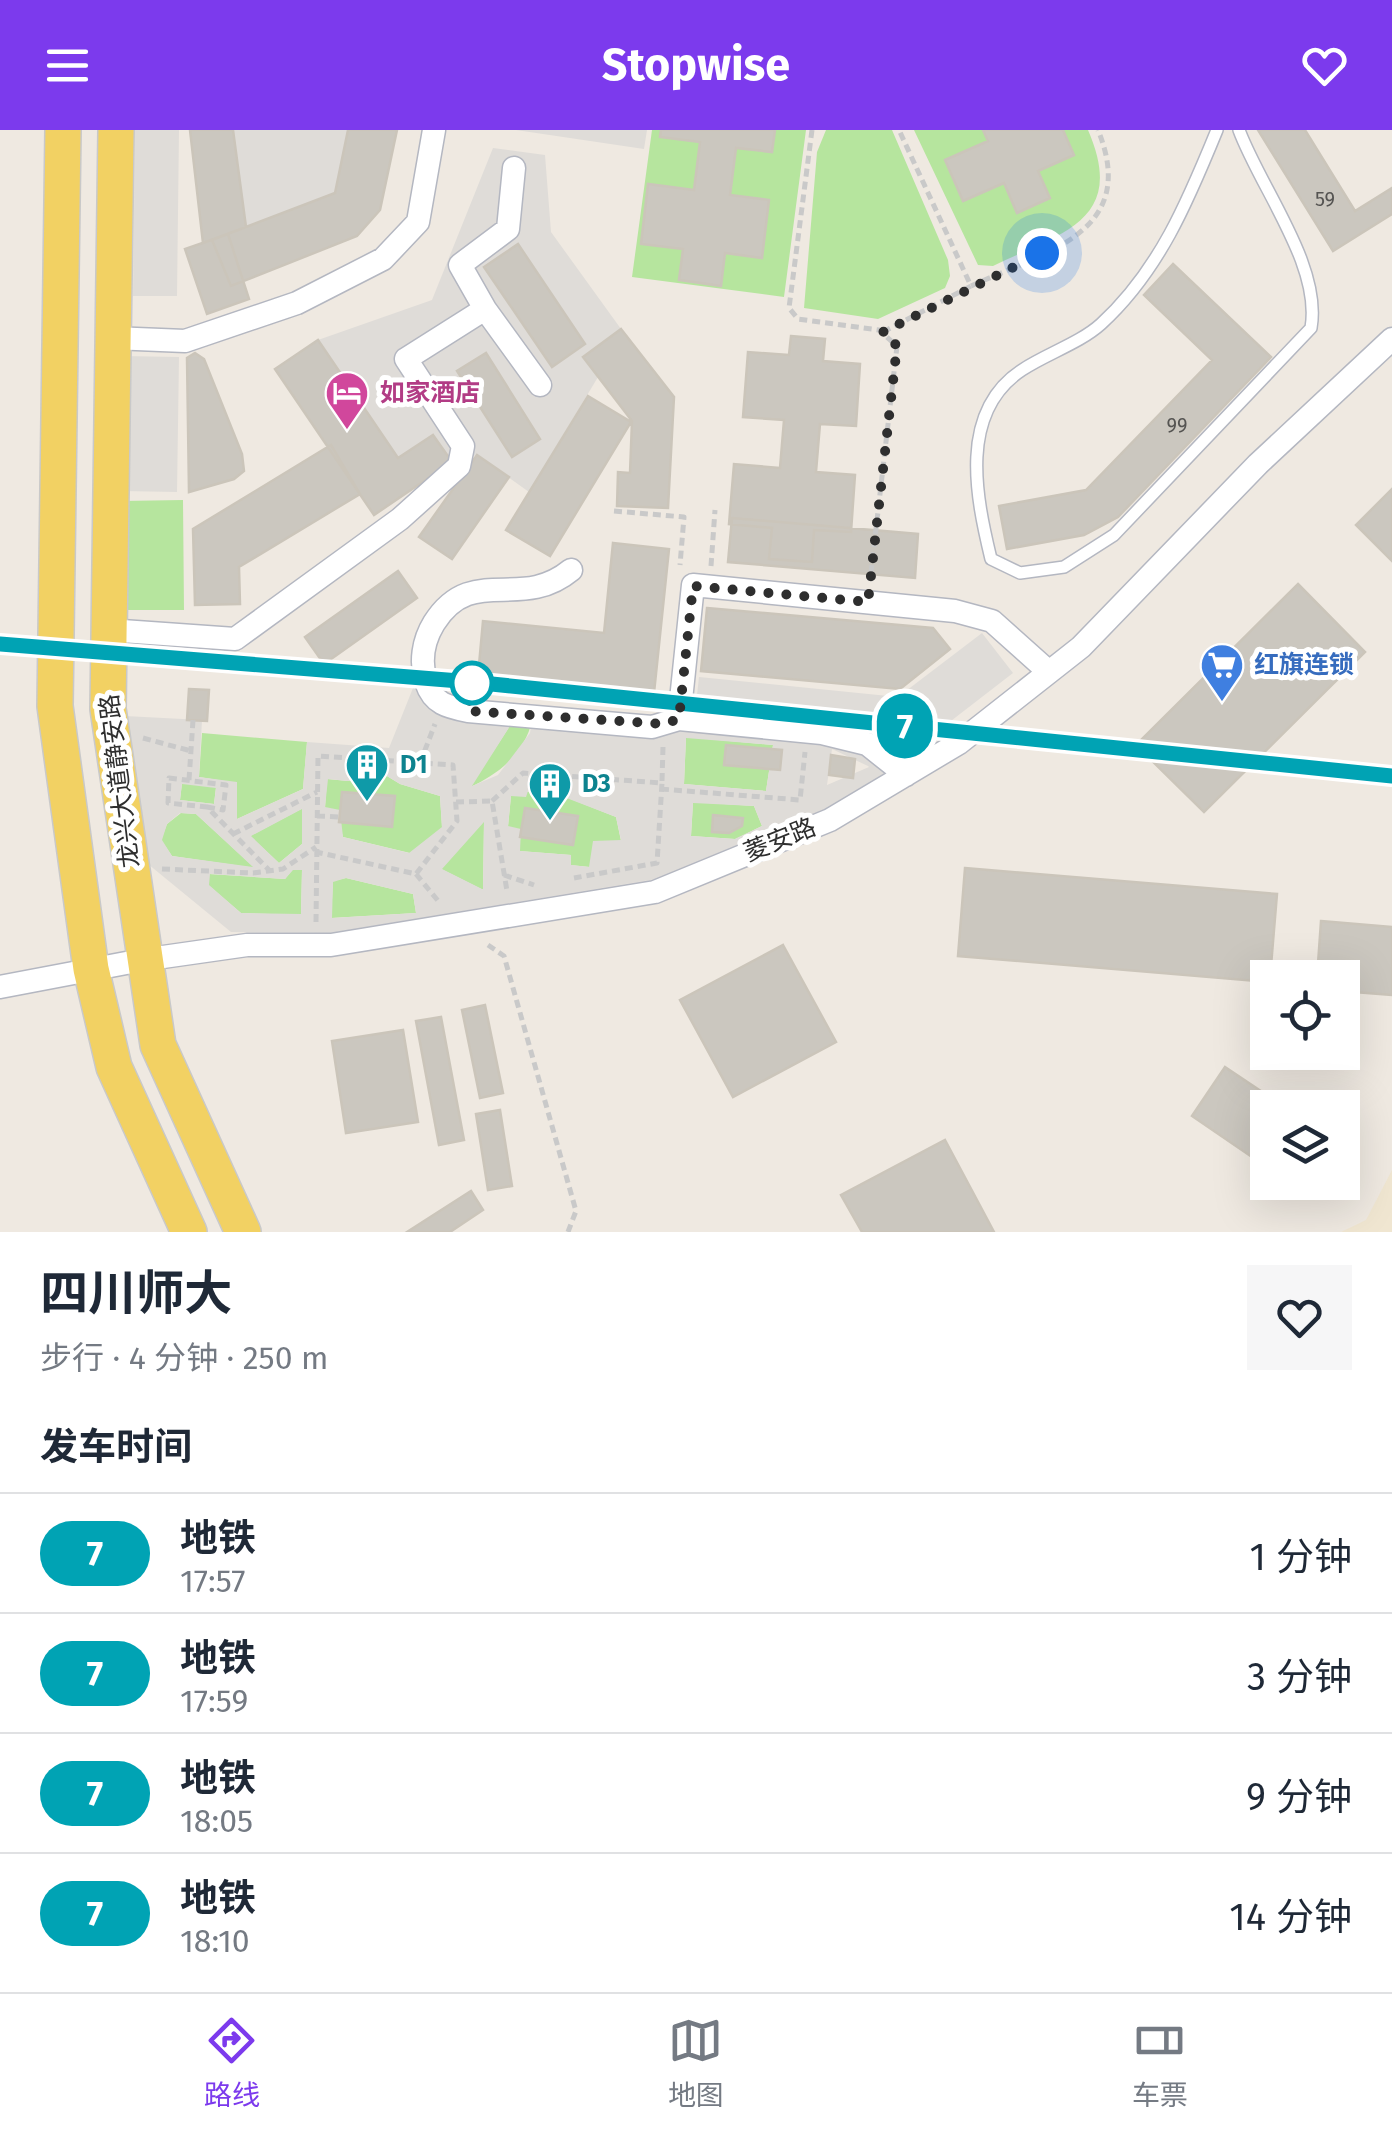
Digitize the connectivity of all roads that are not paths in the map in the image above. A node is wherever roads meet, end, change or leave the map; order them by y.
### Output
1 (62, 130) edge
2 (116, 130) edge
3 (434, 130) edge
4 (1218, 130) edge
5 (1240, 130) edge
6 (514, 168) dead end
7 (484, 309) junction
8 (112, 338) junction
9 (1392, 339) edge
10 (540, 385) dead end
11 (571, 570) dead end
12 (108, 630) junction
13 (1049, 672) junction
14 (672, 722) junction
15 (906, 774) junction
16 (142, 960) junction
17 (91, 969) junction
18 (0, 987) edge
19 (189, 1232) edge
20 (243, 1232) edge

1 - 17 main road
2 - 8 main road, 龙兴大道静安路
3 - 8 street
4 - 5 lane
6 - 7 street
7 - 10 street
7 - 12 street
8 - 12 main road, 龙兴大道静安路
9 - 13 street, 菱安路
11 - 14 street
12 - 16 main road, 龙兴大道静安路
13 - 14 street
13 - 15 street, 菱安路
14 - 15 street
15 - 16 street, 菱安路
16 - 17 street, 菱安路
16 - 20 main road, 龙兴大道静安路
17 - 18 street, 菱安路
17 - 19 main road

